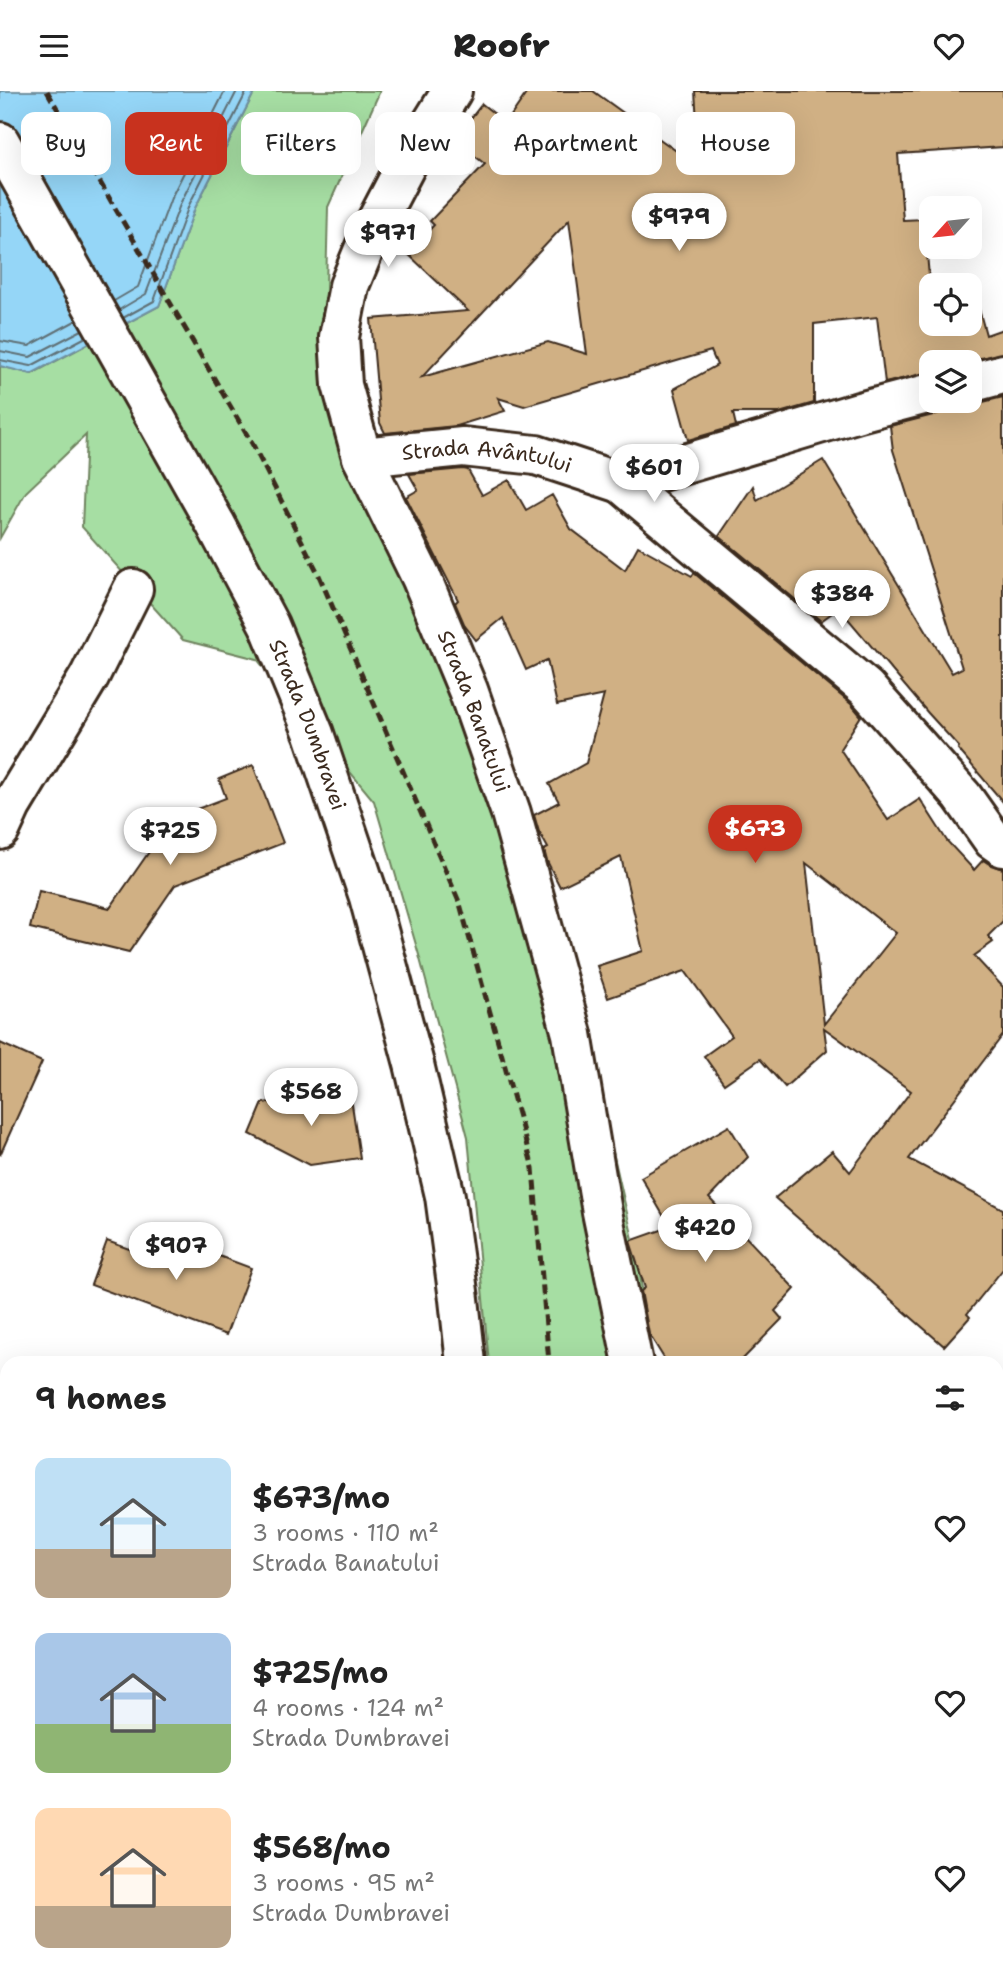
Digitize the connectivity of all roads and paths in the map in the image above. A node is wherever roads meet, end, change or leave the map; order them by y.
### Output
1 (452, 91) edge
2 (0, 142) edge
3 (1003, 374) edge
4 (982, 380) edge
5 (919, 396) edge
6 (362, 457) junction
7 (621, 483) junction
8 (133, 589) dead end
9 (0, 829) edge
10 (1003, 847) edge
11 (465, 1356) edge
12 (632, 1356) edge

1 - 6 street, Strada Banatului
2 - 11 street, Strada Dumbravei
3 - 4 street
5 - 7 street
6 - 7 street, Strada Avântului
6 - 12 street, Strada Banatului
7 - 10 street
8 - 9 street

